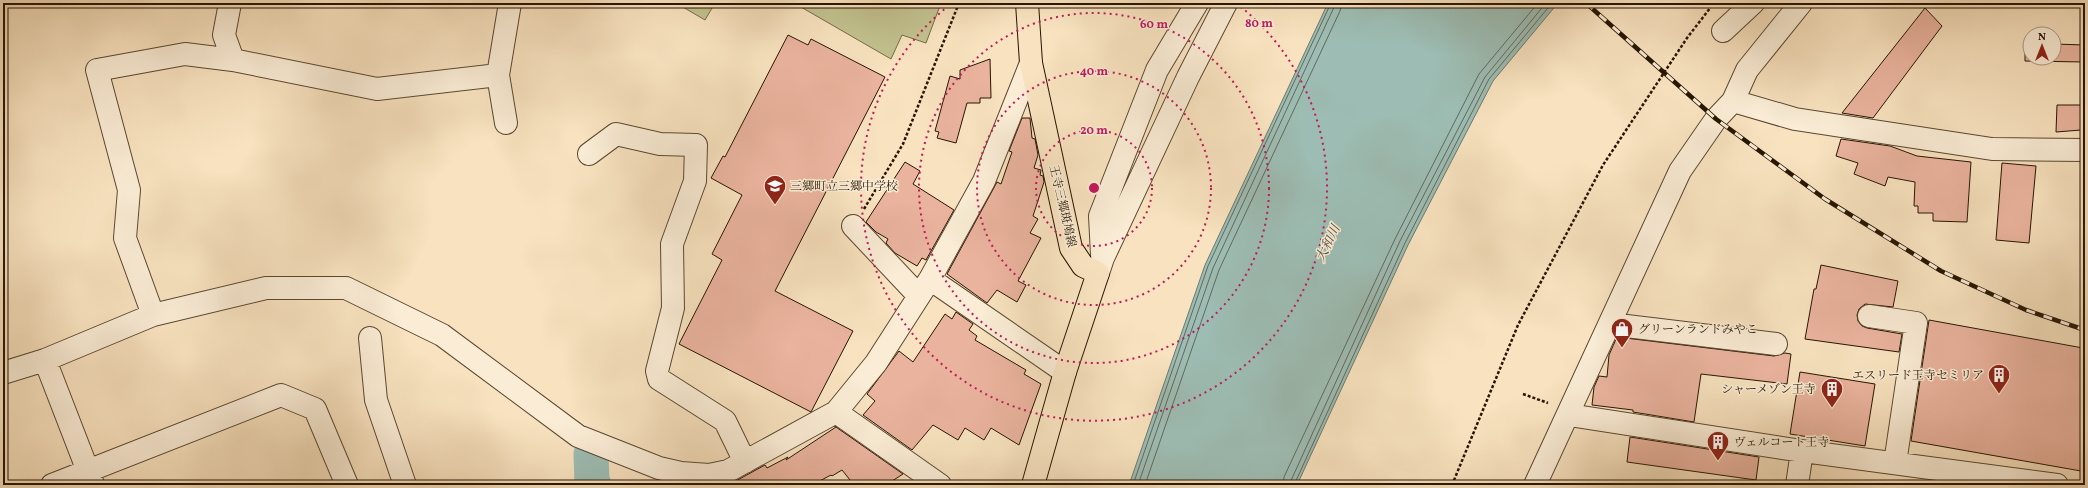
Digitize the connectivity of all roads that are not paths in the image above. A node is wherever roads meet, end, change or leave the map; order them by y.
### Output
1 (230, 3) edge
2 (510, 3) edge
3 (1027, 3) edge
4 (1196, 3) edge
5 (1226, 3) edge
6 (1753, 3) edge
7 (1801, 3) edge
8 (1723, 31) dead end
9 (233, 60) junction
10 (1031, 63) junction
11 (498, 75) junction
12 (1732, 101) junction
13 (506, 123) dead end
14 (2085, 150) edge
15 (589, 154) dead end
16 (853, 226) road end
17 (1100, 266) junction
18 (924, 287) junction
19 (153, 315) junction
20 (1869, 316) dead end
21 (1610, 324) junction
22 (370, 338) dead end
23 (1776, 344) dead end
24 (44, 360) junction
25 (1065, 372) junction
26 (3, 374) edge
27 (836, 412) junction
28 (1569, 415) junction
29 (1802, 451) junction
30 (745, 462) junction
31 (1895, 463) junction
32 (91, 478) edge
33 (713, 480) edge
34 (52, 485) edge
35 (347, 485) edge
36 (405, 485) edge
37 (940, 485) edge
38 (1033, 485) edge
39 (1536, 485) edge
40 (1797, 485) edge
41 (2057, 485) edge

1 - 9 street
2 - 11 street
3 - 10 main road, 王寺三郷斑鳩線
4 - 17 street
5 - 17 street
6 - 8 street
7 - 12 street
9 - 11 street
9 - 19 street
10 - 17 main road, 王寺三郷斑鳩線
10 - 18 street
11 - 13 street
12 - 14 street
12 - 21 street
15 - 30 street
16 - 18 street
17 - 25 main road
18 - 25 street
18 - 27 street
19 - 24 street
19 - 33 street
20 - 31 street
21 - 23 street
21 - 28 street
22 - 36 street
24 - 26 street
24 - 32 street
25 - 38 main road
27 - 30 street
27 - 37 street
28 - 29 street
28 - 39 street
29 - 31 street
29 - 40 street
30 - 33 street
31 - 41 street
32 - 34 street
32 - 35 street

